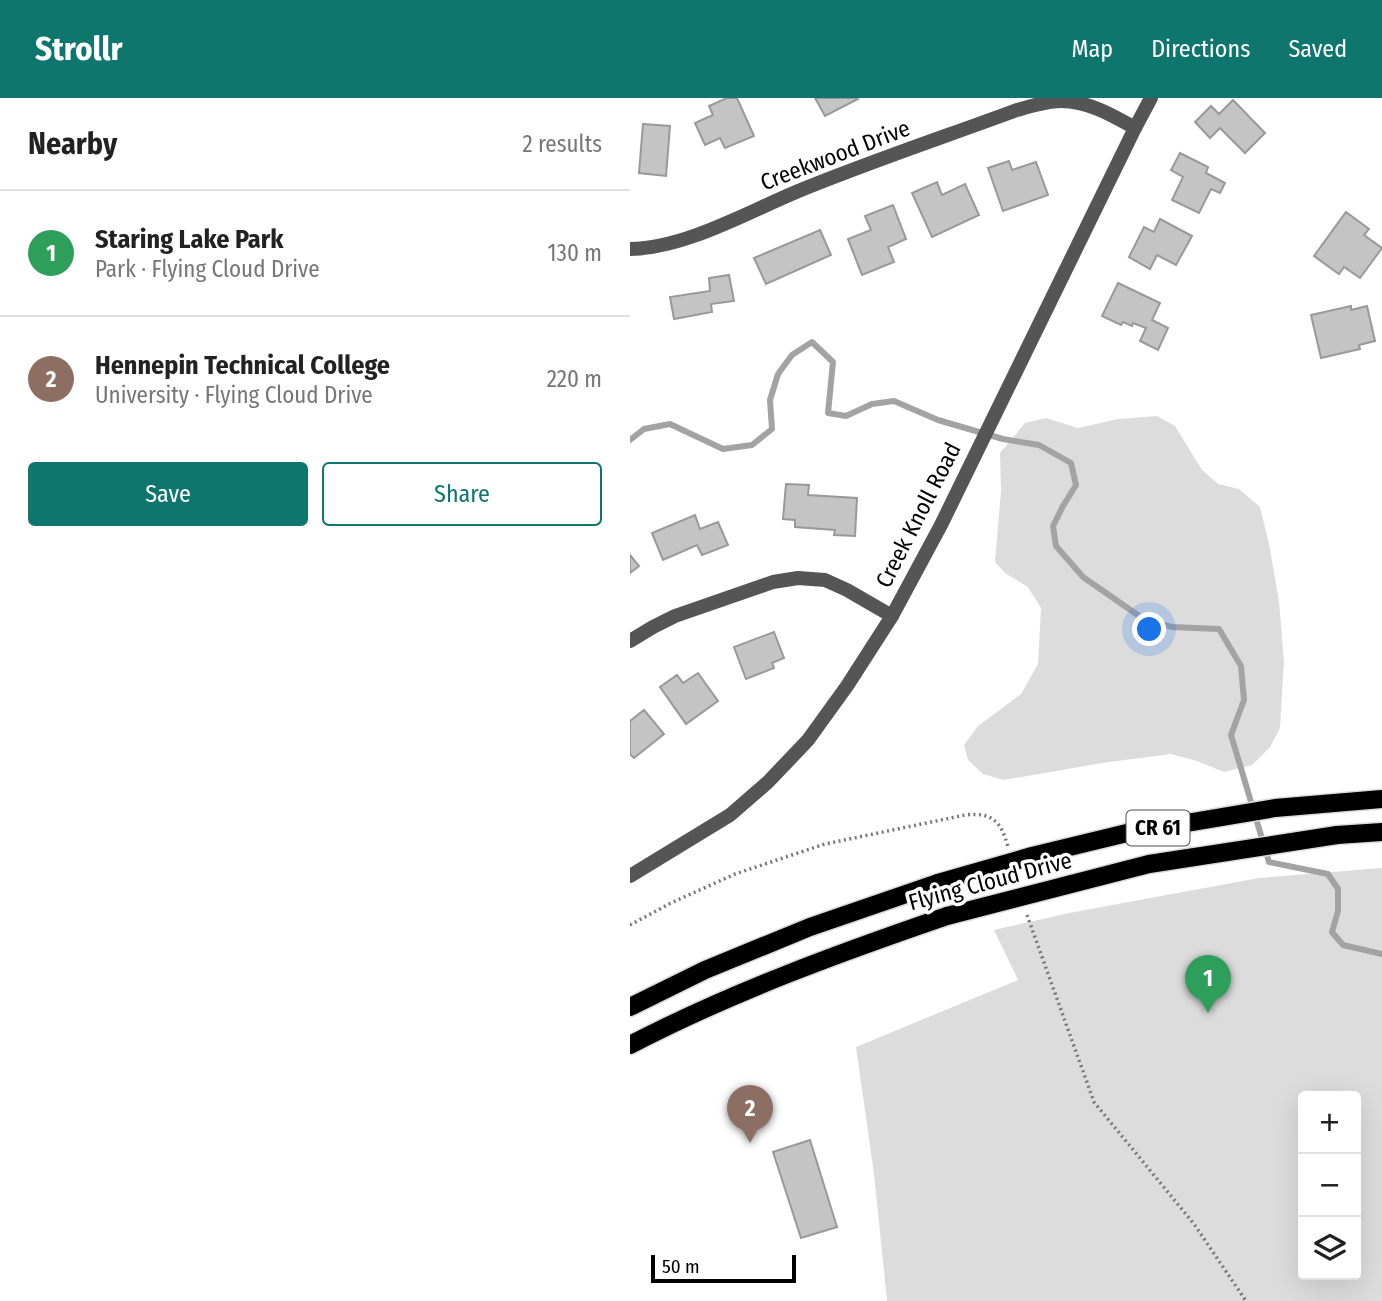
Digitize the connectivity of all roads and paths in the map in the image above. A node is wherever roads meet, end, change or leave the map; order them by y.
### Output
1 (1151, 98) edge
2 (1135, 128) junction
3 (630, 249) edge
4 (892, 616) junction
5 (630, 642) edge
6 (1382, 799) edge
7 (1382, 832) edge
8 (1011, 857) dead end
9 (630, 876) edge
10 (1025, 905) dead end
11 (630, 925) edge
12 (630, 1007) edge
13 (630, 1045) edge
14 (1246, 1301) edge

1 - 2 street, Creek Knoll Road
2 - 3 street, Creekwood Drive
2 - 4 street, Creek Knoll Road
4 - 5 street
4 - 9 street, Creek Knoll Road
6 - 12 main road, Flying Cloud Drive / CR 61, bridge
7 - 13 main road, Flying Cloud Drive / CR 61, bridge
8 - 11 path
10 - 14 path

